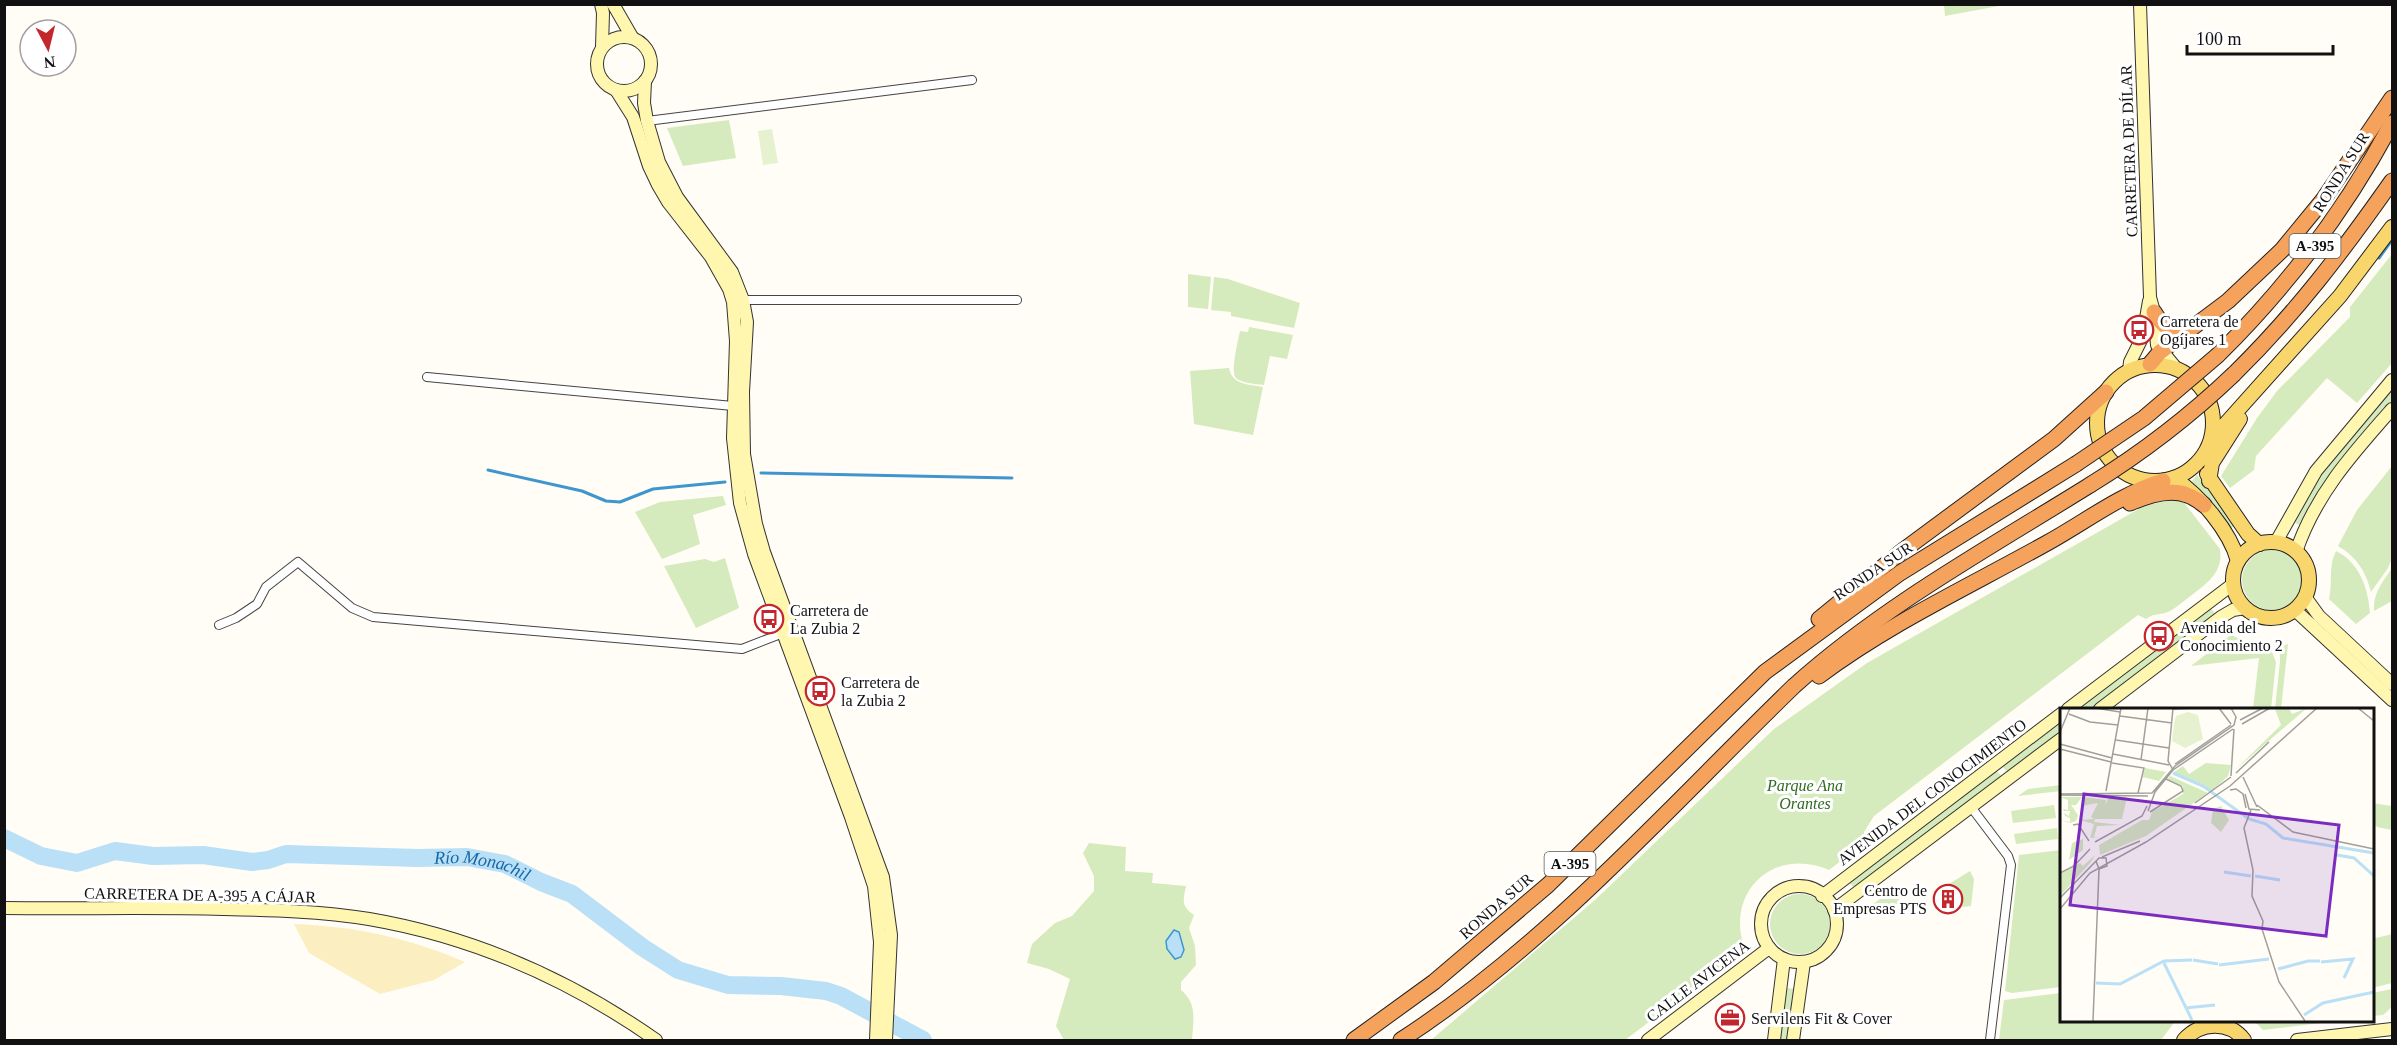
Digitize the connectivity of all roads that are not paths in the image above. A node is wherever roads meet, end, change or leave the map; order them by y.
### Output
1 (601, 4) edge
2 (613, 4) edge
3 (2140, 4) edge
4 (632, 37) junction
5 (602, 47) junction
6 (972, 80) dead end
7 (645, 81) junction
8 (616, 90) junction
9 (2392, 98) edge
10 (647, 121) junction
11 (2392, 123) edge
12 (2392, 173) edge
13 (2390, 185) edge
14 (2392, 227) edge
15 (2150, 297) junction
16 (743, 300) junction
17 (1017, 300) dead end
18 (2154, 312) junction
19 (2185, 332) junction
20 (2160, 352) junction
21 (2150, 364) junction
22 (2176, 368) junction
23 (2129, 371) junction
24 (427, 377) dead end
25 (2267, 378) junction
26 (2392, 380) edge
27 (2106, 392) junction
28 (733, 406) junction
29 (2392, 409) edge
30 (2211, 441) junction
31 (2202, 458) junction
32 (2169, 480) junction
33 (2209, 480) junction
34 (2204, 505) junction
35 (2094, 516) junction
36 (2276, 542) junction
37 (2259, 544) junction
38 (2296, 552) junction
39 (2238, 561) junction
40 (2233, 584) junction
41 (2306, 598) junction
42 (2245, 608) junction
43 (2295, 610) junction
44 (219, 625) dead end
45 (783, 633) junction
46 (2330, 634) junction
47 (1765, 672) junction
48 (2392, 684) edge
49 (1794, 686) junction
50 (2392, 700) edge
51 (2069, 708) edge
52 (2101, 708) edge
53 (2060, 715) edge
54 (2060, 740) edge
55 (1971, 807) junction
56 (1822, 896) junction
57 (4, 909) edge
58 (1834, 910) junction
59 (1769, 948) junction
60 (1784, 959) junction
61 (1804, 962) junction
62 (883, 1004) junction
63 (1430, 1022) junction
64 (2392, 1029) edge
65 (883, 1037) edge
66 (1354, 1039) edge
67 (656, 1041) edge
68 (1401, 1041) edge
69 (1413, 1041) edge
70 (1648, 1041) edge
71 (1774, 1041) edge
72 (1793, 1041) edge
73 (1990, 1041) edge
74 (2184, 1041) edge
75 (2244, 1041) edge
76 (2297, 1041) edge

1 - 5 street
2 - 4 street
3 - 15 street, CARRETERA DE DÍLAR
4 - 5 street
4 - 7 street
5 - 8 street
6 - 10 street
7 - 8 street
7 - 10 street
8 - 28 street
9 - 19 highway
10 - 16 street
11 - 47 highway, RONDA SUR / A-395, bridge
12 - 13 highway
13 - 49 highway, A-395, bridge
14 - 25 main road
15 - 18 street, CARRETERA DE DÍLAR
15 - 23 street, CARRETERA DE DÍLAR
16 - 17 street
16 - 62 street
18 - 19 highway
18 - 20 street, CARRETERA DE DÍLAR
19 - 20 highway
20 - 21 highway
20 - 22 street
21 - 22 main road
21 - 23 main road
22 - 30 main road
23 - 27 main road
24 - 28 street
25 - 30 main road
25 - 33 main road
26 - 36 street
27 - 32 main road
27 - 47 highway
28 - 45 street
29 - 38 street
30 - 31 main road
31 - 32 main road
31 - 33 main road
32 - 34 main road
32 - 35 highway
33 - 37 main road
34 - 35 highway
34 - 39 main road
35 - 49 highway
36 - 37 main road
36 - 38 main road
37 - 39 main road
38 - 41 main road
39 - 40 main road
40 - 42 main road
40 - 51 street
41 - 43 main road
41 - 46 street
42 - 43 main road
42 - 52 street
43 - 46 street
44 - 45 street
45 - 62 street
46 - 48 street
46 - 50 street
47 - 66 highway, RONDA SUR / A-395
49 - 63 highway, A-395
53 - 56 street, AVENIDA DEL CONOCIMIENTO
54 - 55 street
55 - 58 street
55 - 73 street
56 - 58 street
56 - 59 street
57 - 67 street, CARRETERA DE A-395 A CÁJAR
58 - 61 street
59 - 60 street
59 - 70 street, CALLE AVICENA
60 - 61 street
60 - 71 street
61 - 72 street
62 - 65 street
63 - 68 highway, A-395
63 - 69 highway
64 - 76 street
74 - 75 main road

